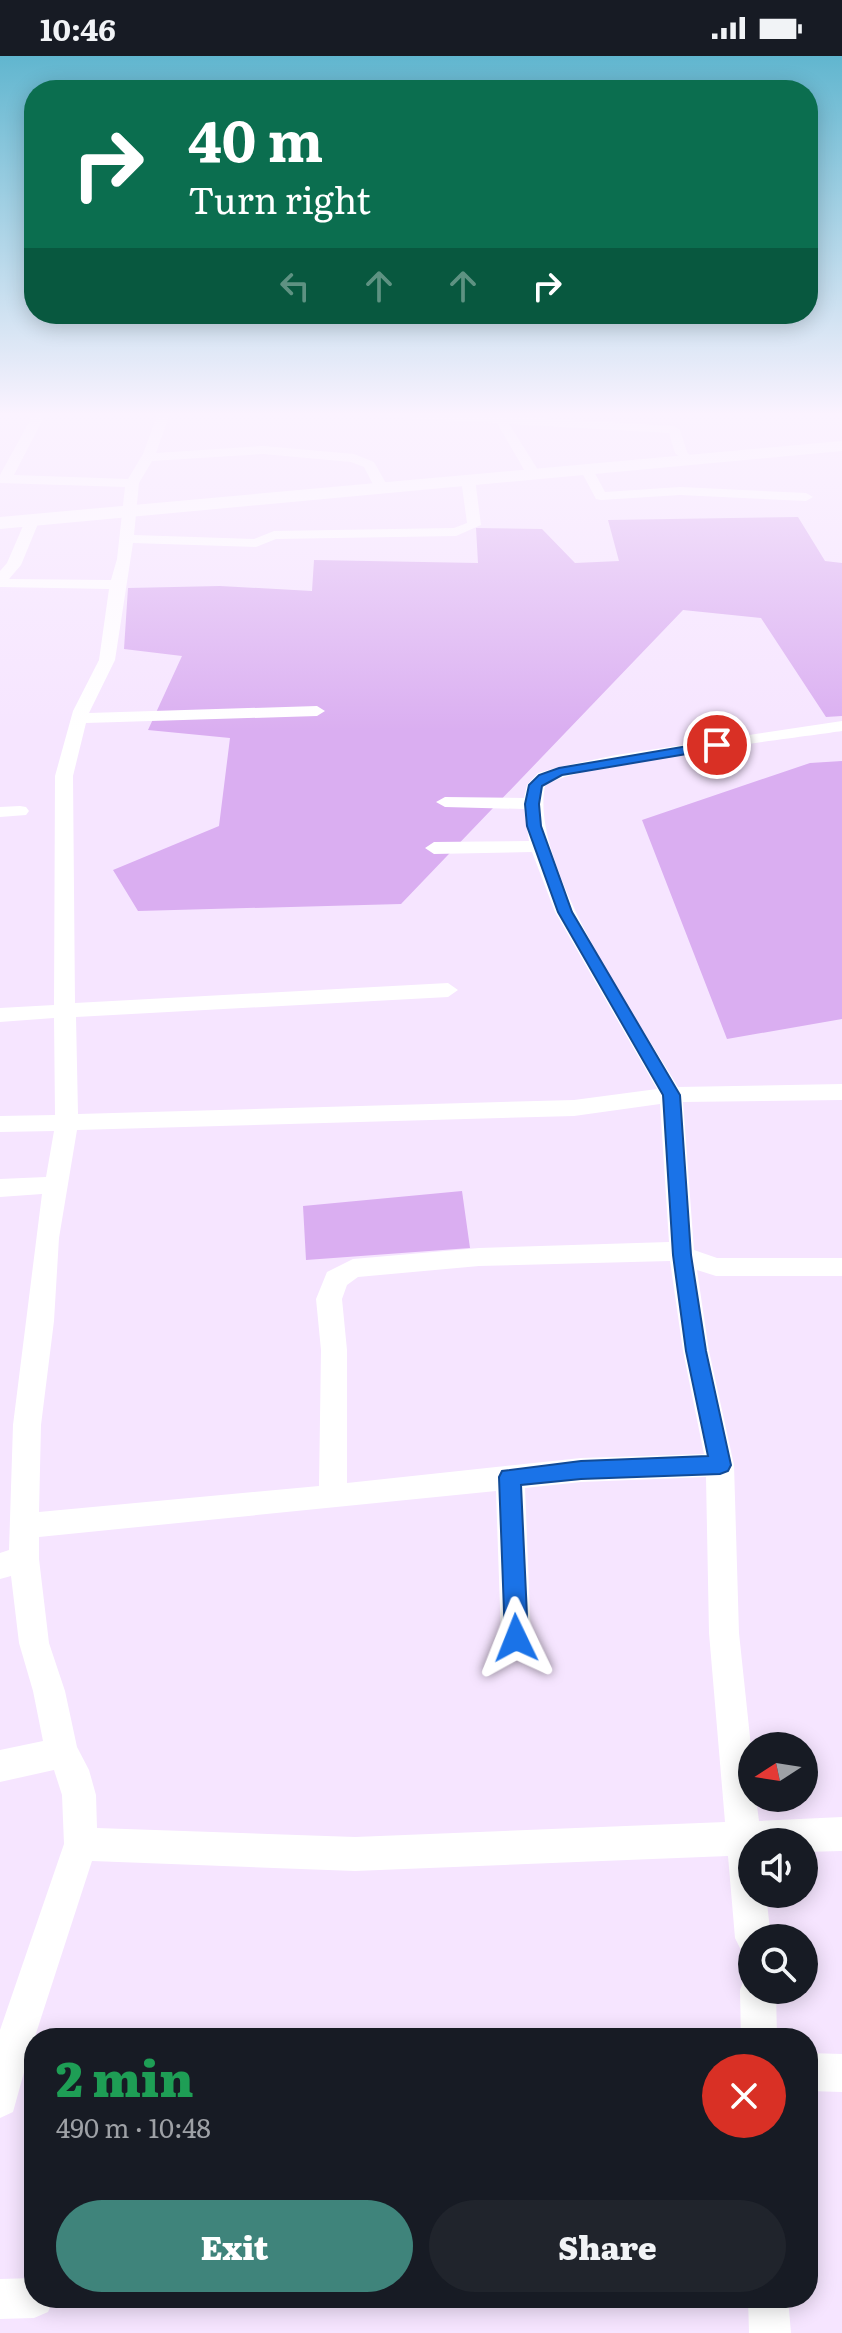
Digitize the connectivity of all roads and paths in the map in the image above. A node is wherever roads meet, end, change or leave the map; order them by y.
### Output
1 (31, 519) edge
2 (33, 519) edge
3 (126, 519) edge
4 (473, 519) edge
5 (0, 523) edge
6 (125, 539) junction
7 (0, 581) edge
8 (117, 585) junction
9 (317, 711) dead end
10 (79, 718) junction
11 (842, 726) edge
12 (445, 802) dead end
13 (532, 804) junction
14 (20, 811) dead end
15 (0, 812) edge
16 (539, 846) junction
17 (434, 848) dead end
18 (448, 990) dead end
19 (67, 1011) junction
20 (0, 1015) edge
21 (842, 1092) edge
22 (671, 1095) junction
23 (67, 1121) junction
24 (0, 1124) edge
25 (55, 1185) junction
26 (0, 1188) edge
27 (682, 1253) junction
28 (842, 1267) edge
29 (720, 1465) junction
30 (510, 1477) junction
31 (333, 1496) junction
32 (25, 1526) junction
33 (12, 1563) edge
34 (516, 1638) dead end
35 (62, 1753) junction
36 (0, 1766) edge
37 (742, 1828) edge
38 (842, 1834) edge
39 (818, 1835) edge
40 (738, 1839) edge
41 (81, 1844) junction
42 (758, 2004) edge
43 (759, 2028) edge
44 (818, 2072) edge
45 (842, 2073) edge
46 (0, 2099) edge
47 (24, 2298) edge
48 (0, 2299) edge
49 (769, 2308) edge
50 (770, 2333) edge

1 - 5 main road
2 - 7 street
3 - 6 street
4 - 6 street
6 - 8 street
7 - 8 street
8 - 10 street
9 - 10 street
10 - 19 street
11 - 13 street
12 - 13 street
13 - 16 street
14 - 15 street
16 - 17 street
16 - 22 street
18 - 19 street
19 - 20 street
19 - 23 street
21 - 22 street
22 - 23 street
22 - 27 street
23 - 24 street
23 - 25 street
25 - 26 street
25 - 32 street
27 - 28 street
27 - 29 street
27 - 31 street
29 - 30 street
29 - 37 street
30 - 31 street
30 - 34 street
31 - 32 street
32 - 33 street
33 - 35 street
35 - 36 street
35 - 41 street
38 - 39 street
40 - 41 street
41 - 46 street
42 - 43 street
44 - 45 street
47 - 48 street
49 - 50 street

